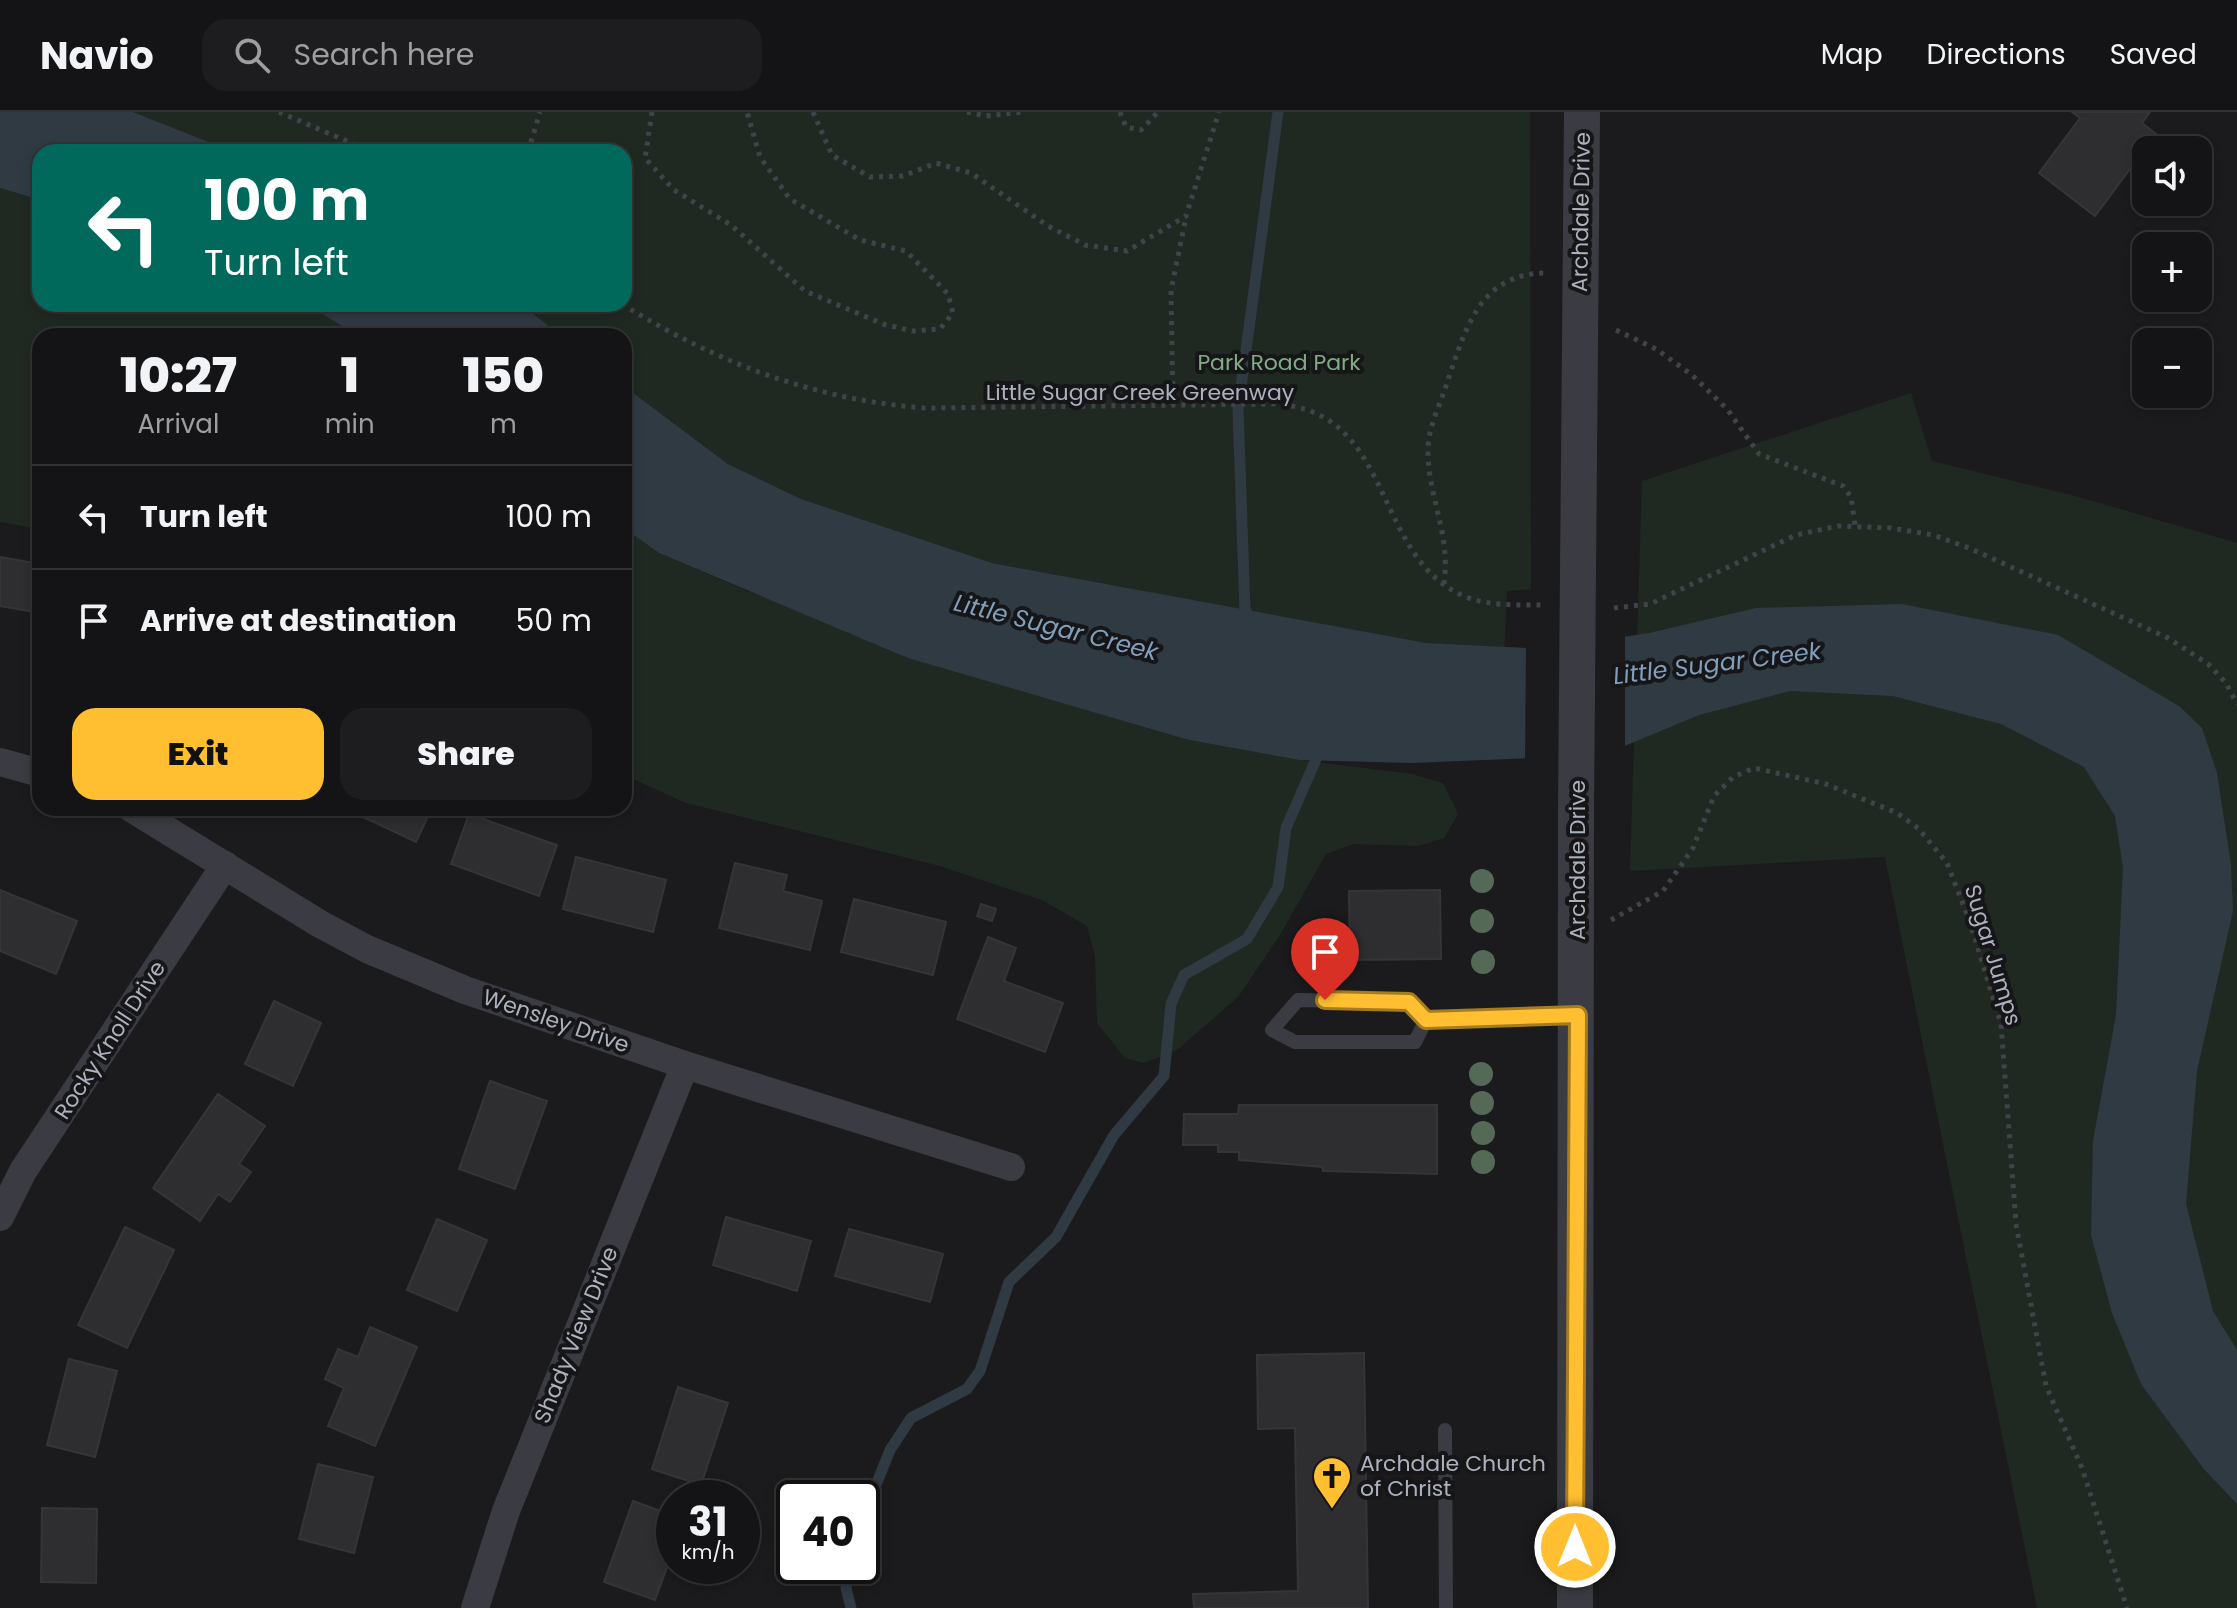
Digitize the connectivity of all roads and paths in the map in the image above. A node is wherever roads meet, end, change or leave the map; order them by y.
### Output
1 (279, 112) edge
2 (540, 112) edge
3 (652, 112) edge
4 (747, 112) edge
5 (813, 112) edge
6 (967, 112) edge
7 (1024, 112) edge
8 (1120, 112) edge
9 (1158, 112) edge
10 (1219, 112) edge
11 (1582, 112) edge
12 (353, 144) edge
13 (530, 144) edge
14 (1186, 216) junction
15 (1580, 272) junction
16 (632, 310) edge
17 (1580, 321) junction
18 (1173, 405) junction
19 (1855, 526) junction
20 (1444, 584) junction
21 (1552, 606) dead end
22 (1607, 607) dead end
23 (2237, 704) edge
24 (0, 762) edge
25 (32, 771) edge
26 (144, 816) edge
27 (225, 865) junction
28 (1577, 925) junction
29 (1578, 1015) junction
30 (1426, 1020) junction
31 (685, 1065) junction
32 (1011, 1167) dead end
33 (0, 1217) edge
34 (1445, 1430) dead end
35 (475, 1608) edge
36 (1446, 1608) edge
37 (1575, 1608) edge
38 (2127, 1608) edge

1 - 12 path
2 - 13 path
3 - 4 path
5 - 14 path
6 - 7 path
8 - 9 path
10 - 14 path
11 - 15 street, Archdale Drive
14 - 18 path
15 - 17 street, Archdale Drive
15 - 20 path
16 - 18 path, Little Sugar Creek Greenway
17 - 19 path
17 - 28 street, Archdale Drive, bridge
18 - 20 path, Little Sugar Creek Greenway
19 - 22 path
19 - 23 path
20 - 21 path, Little Sugar Creek Greenway
24 - 25 street
26 - 27 street, Wensley Drive
27 - 31 street, Wensley Drive
27 - 33 street, Rocky Knoll Drive
28 - 29 street, Archdale Drive
28 - 38 path, Sugar Jumps
29 - 30 lane
29 - 37 street, Archdale Drive
30 - 30 lane
31 - 32 street, Wensley Drive
31 - 35 street, Shady View Drive
34 - 36 lane

